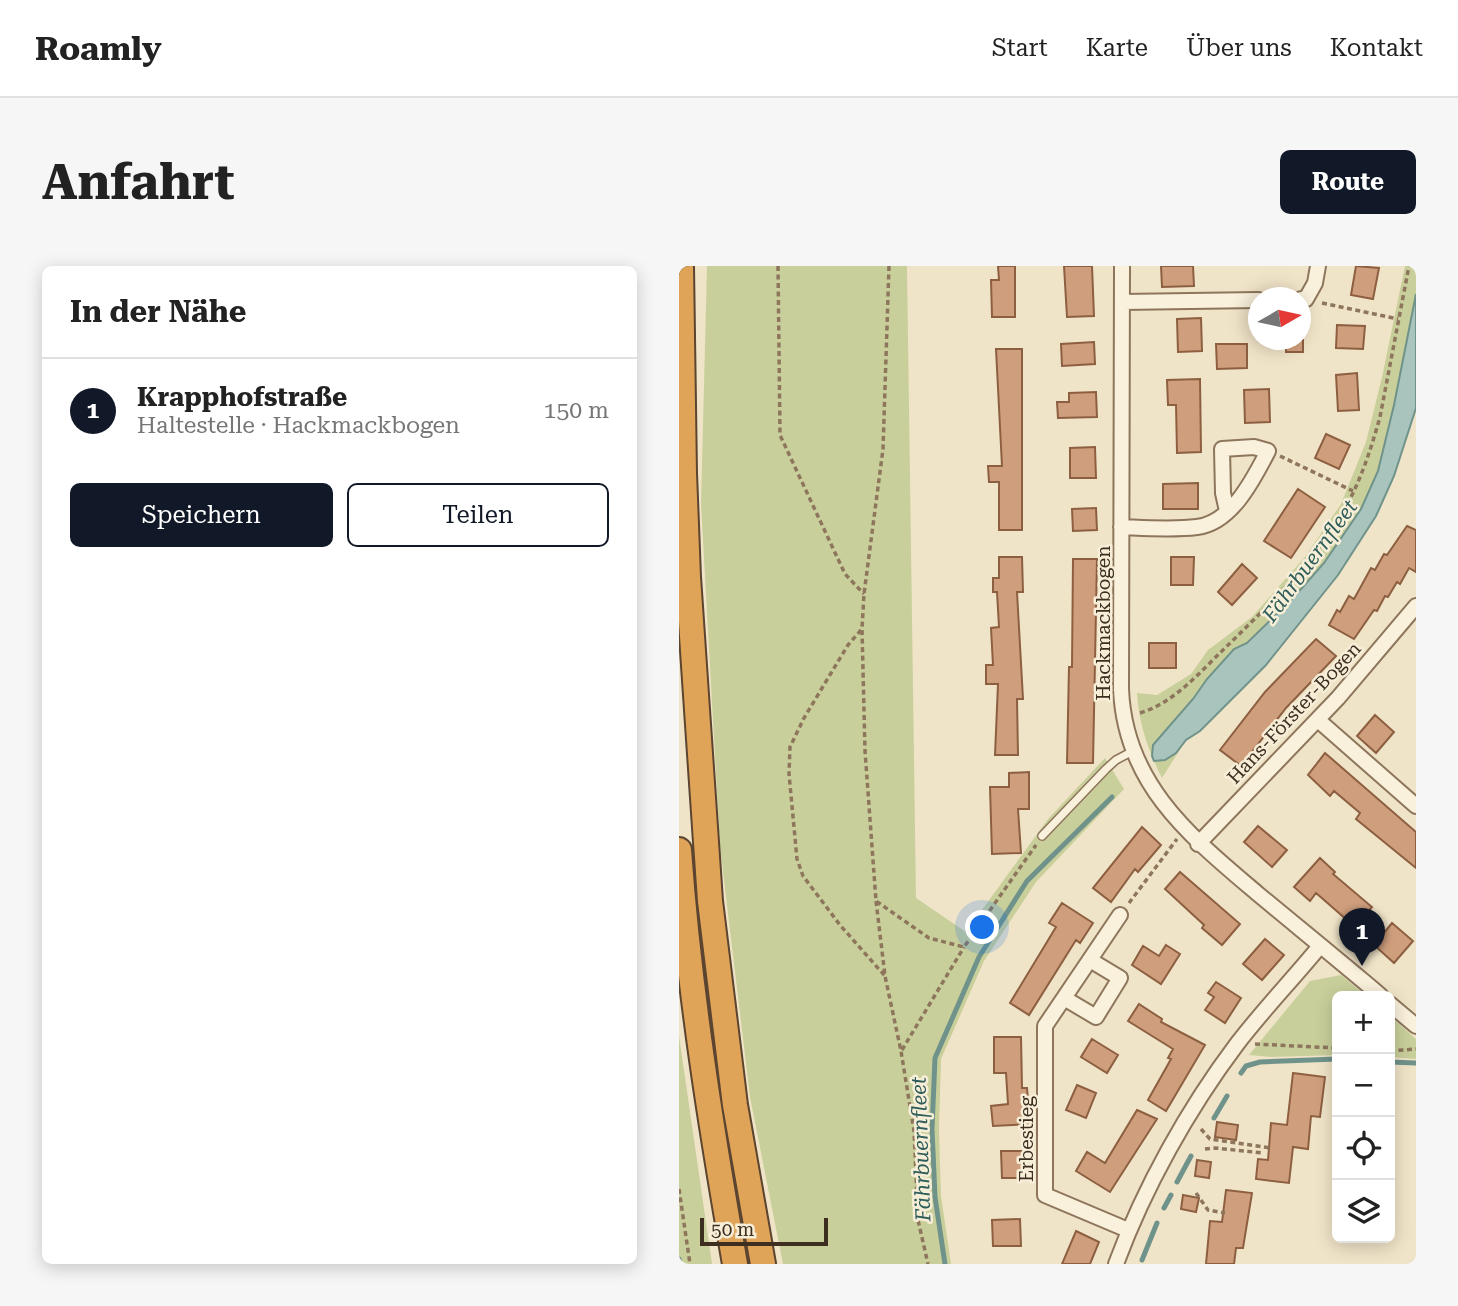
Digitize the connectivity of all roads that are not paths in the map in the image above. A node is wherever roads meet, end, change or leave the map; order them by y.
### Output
1 (681, 266) edge
2 (1122, 266) edge
3 (1318, 266) edge
4 (1311, 289) edge
5 (1248, 300) edge
6 (1122, 302) junction
7 (1227, 511) junction
8 (1121, 527) junction
9 (1416, 606) edge
10 (1318, 720) junction
11 (1133, 751) junction
12 (1416, 806) edge
13 (1042, 836) road end
14 (1198, 844) junction
15 (679, 850) edge
16 (1120, 915) road end
17 (1320, 946) junction
18 (1090, 960) junction
19 (1375, 991) edge
20 (1064, 998) junction
21 (1395, 1008) edge
22 (1416, 1026) edge
23 (1128, 1230) junction
24 (735, 1264) edge
25 (763, 1264) edge
26 (1116, 1264) edge

1 - 25 highway
2 - 6 street, Hackmackbogen
3 - 4 street
5 - 6 street
6 - 8 street, Hackmackbogen
7 - 7 street
7 - 8 street
8 - 11 street, Hackmackbogen
9 - 10 street, Hans-Förster-Bogen
10 - 12 street
10 - 14 street, Hans-Förster-Bogen
11 - 13 lane
11 - 14 street, Hackmackbogen
14 - 17 street, Hackmackbogen
15 - 24 highway
16 - 18 street, Erbestieg
17 - 19 street, Hackmackbogen
17 - 23 street
18 - 20 street, Erbestieg
18 - 20 street
20 - 23 street, Erbestieg
21 - 22 street
23 - 26 street

